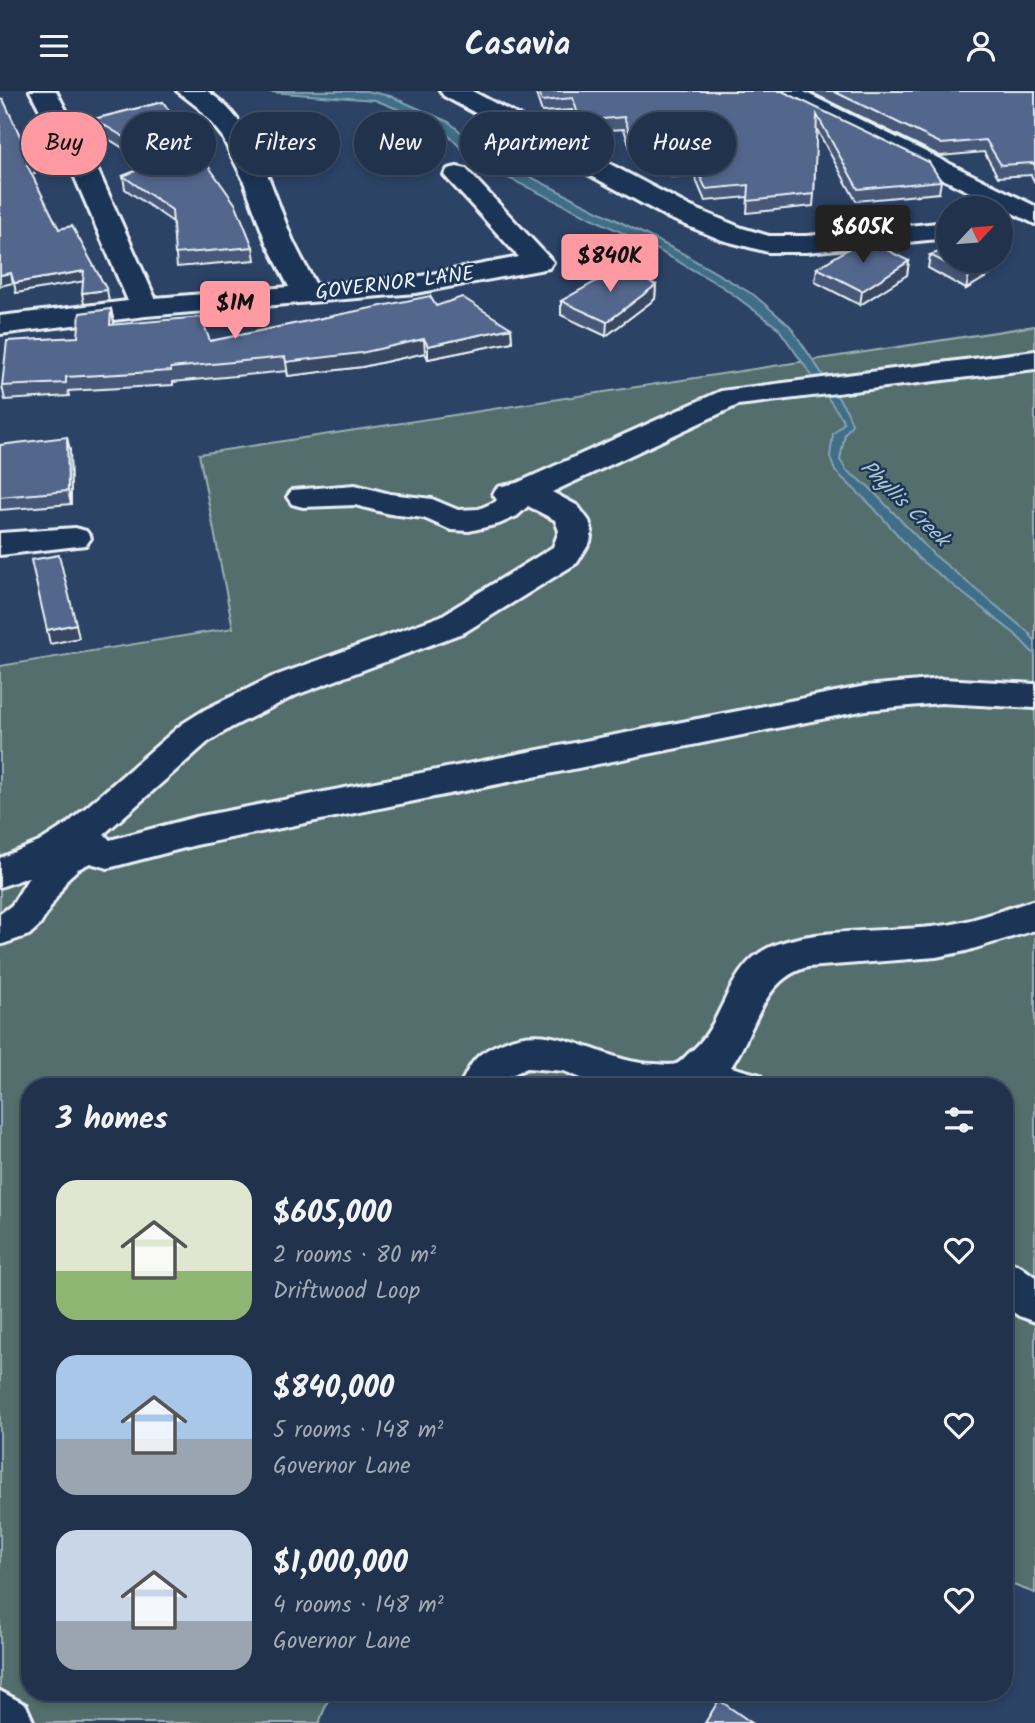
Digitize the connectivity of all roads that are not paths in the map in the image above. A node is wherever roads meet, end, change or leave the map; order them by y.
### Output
1 (43, 91) edge
2 (190, 91) edge
3 (453, 91) edge
4 (782, 91) edge
5 (457, 175) dead end
6 (1035, 218) edge
7 (1013, 221) edge
8 (936, 231) edge
9 (308, 295) junction
10 (146, 307) junction
11 (0, 325) edge
12 (1035, 360) edge
13 (587, 463) junction
14 (523, 493) junction
15 (303, 497) dead end
16 (568, 513) junction
17 (75, 538) dead end
18 (0, 544) edge
19 (1035, 696) edge
20 (90, 843) junction
21 (0, 873) edge
22 (1035, 915) edge
23 (0, 930) edge
24 (729, 1039) junction
25 (485, 1078) edge
26 (631, 1078) edge
27 (688, 1078) edge
28 (741, 1078) edge
29 (1013, 1286) edge
30 (1035, 1302) edge
31 (0, 1717) edge
32 (8, 1723) edge

1 - 10 street
2 - 9 street
3 - 8 street
4 - 6 street
5 - 9 street, GOVERNOR LANE
6 - 7 street
9 - 10 street, GOVERNOR LANE
10 - 11 street, GOVERNOR LANE
12 - 13 street
13 - 14 street
13 - 16 street
14 - 15 street
14 - 16 street
16 - 20 street
17 - 18 street
19 - 20 street
20 - 21 street
20 - 23 street
22 - 24 street
24 - 27 street
24 - 28 street
25 - 26 street
29 - 30 street
31 - 32 street

